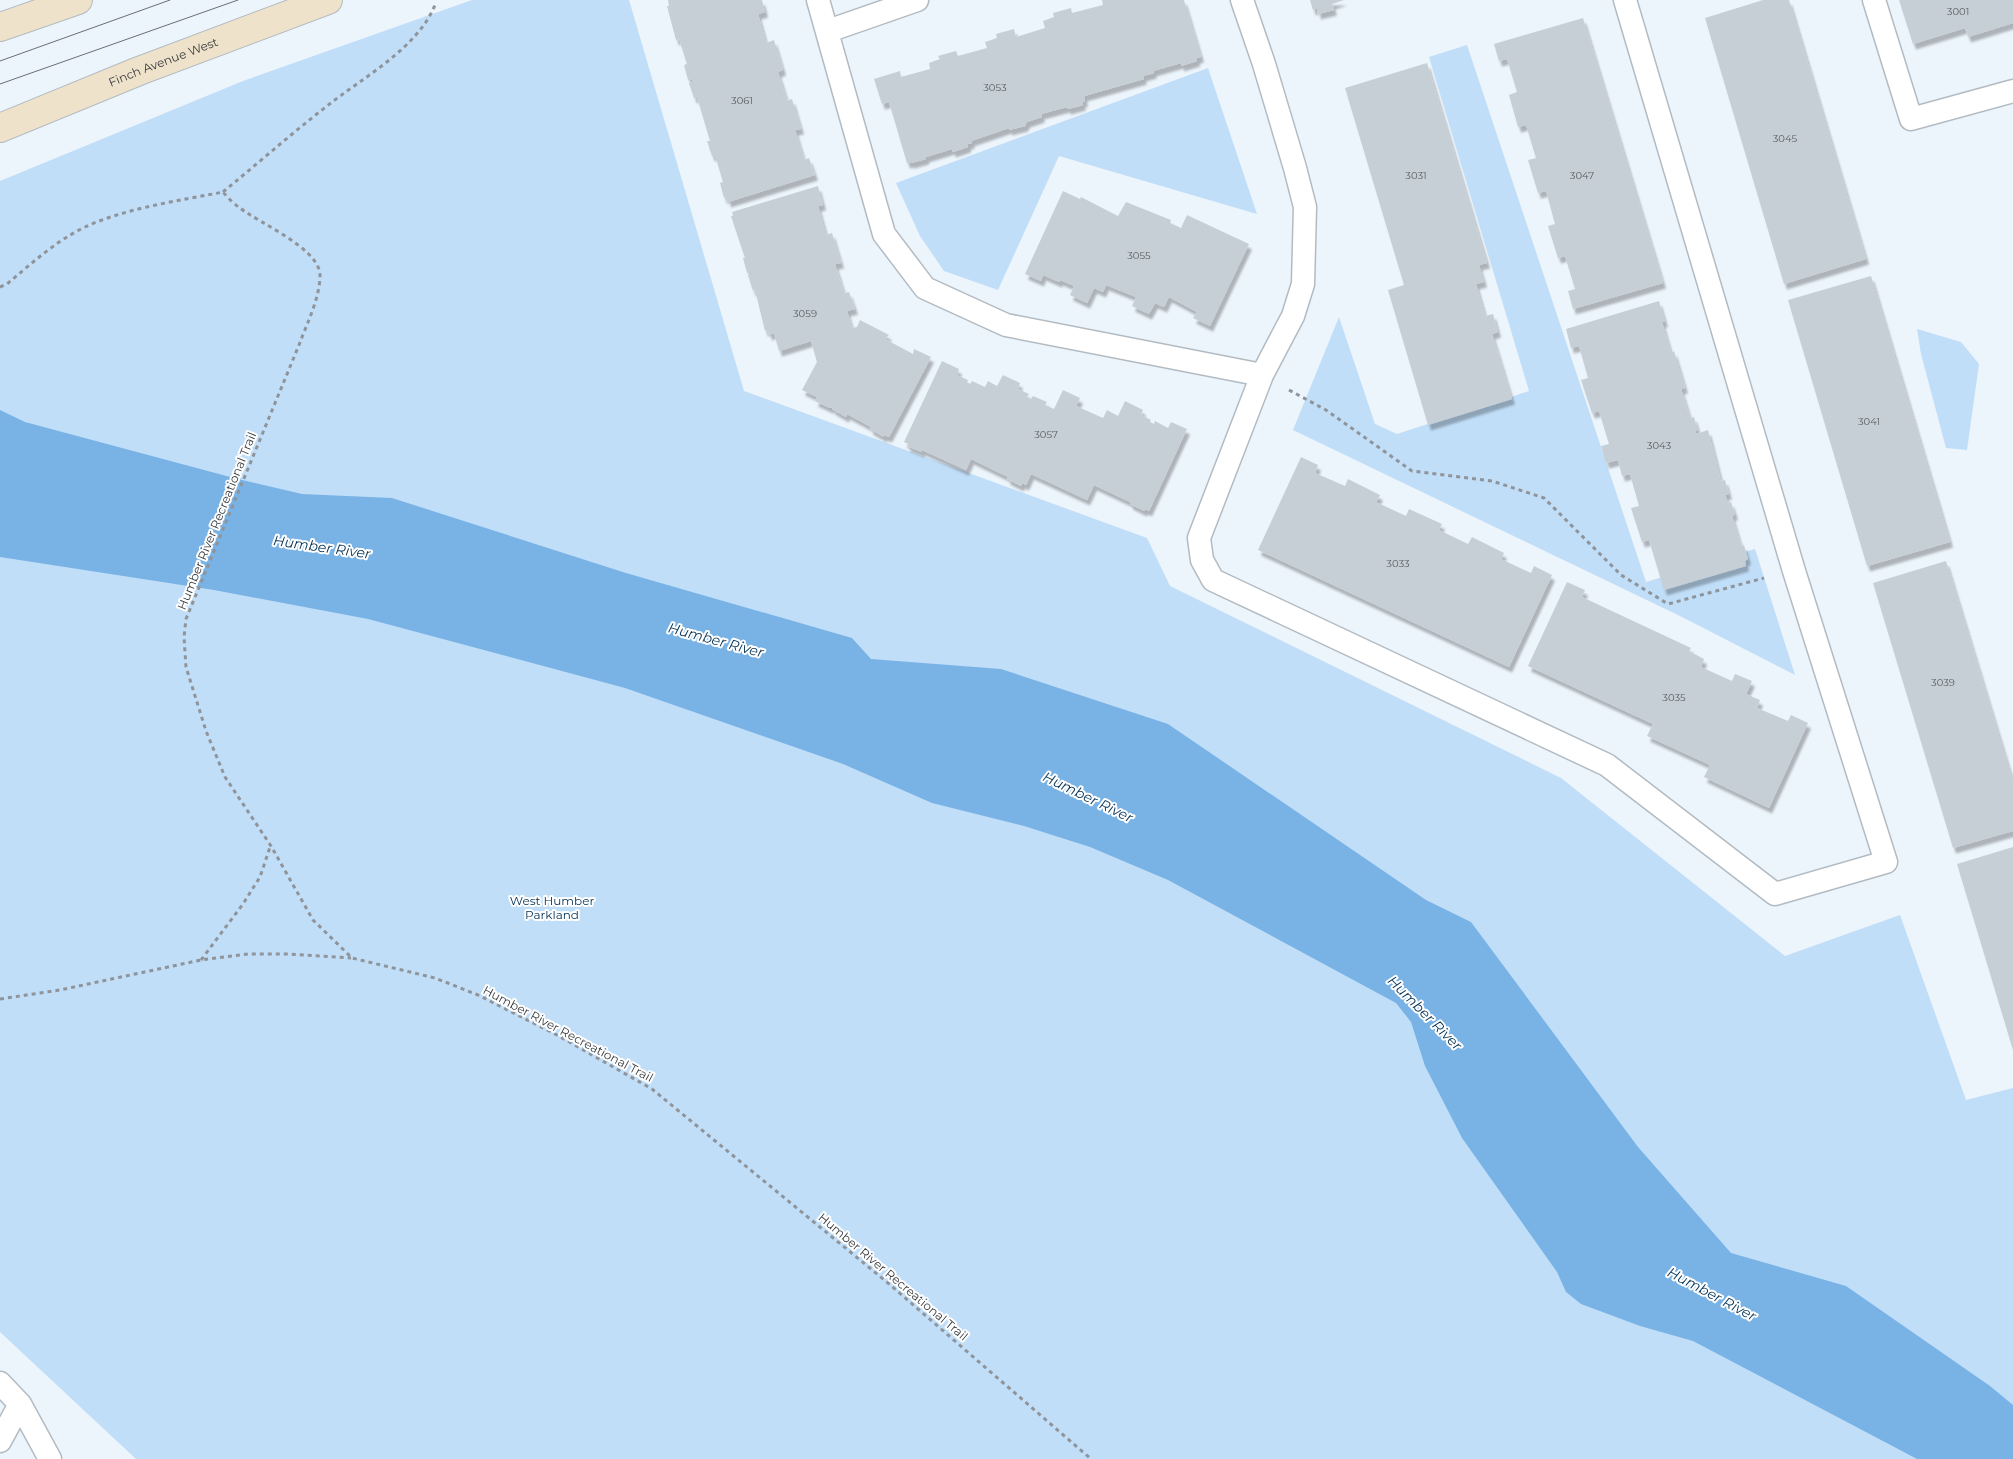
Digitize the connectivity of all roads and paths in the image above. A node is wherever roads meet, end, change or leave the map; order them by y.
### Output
1 (78, 0) edge
2 (328, 0) edge
3 (818, 0) edge
4 (916, 0) edge
5 (1242, 0) edge
6 (1625, 0) edge
7 (1874, 0) edge
8 (434, 5) dead end
9 (0, 27) edge
10 (828, 31) junction
11 (2013, 91) edge
12 (0, 128) edge
13 (223, 192) junction
14 (0, 287) edge
15 (1262, 375) junction
16 (1794, 570) junction
17 (271, 846) junction
18 (352, 958) junction
19 (201, 960) junction
20 (0, 999) edge
21 (0, 1383) edge
22 (20, 1404) junction
23 (0, 1442) edge
24 (50, 1459) edge
25 (1091, 1459) edge

1 - 9 main road
2 - 12 main road, Finch Avenue West
3 - 10 lane
4 - 10 lane
5 - 15 lane
6 - 16 lane
7 - 11 lane
8 - 13 path
10 - 15 lane
13 - 14 path
13 - 17 path, Humber River Recreational Trail
15 - 16 path
15 - 16 lane
17 - 18 path, Humber River Recreational Trail
17 - 19 path
18 - 19 path
18 - 25 path, Humber River Recreational Trail
19 - 20 path
21 - 22 lane
22 - 23 lane
22 - 24 lane

